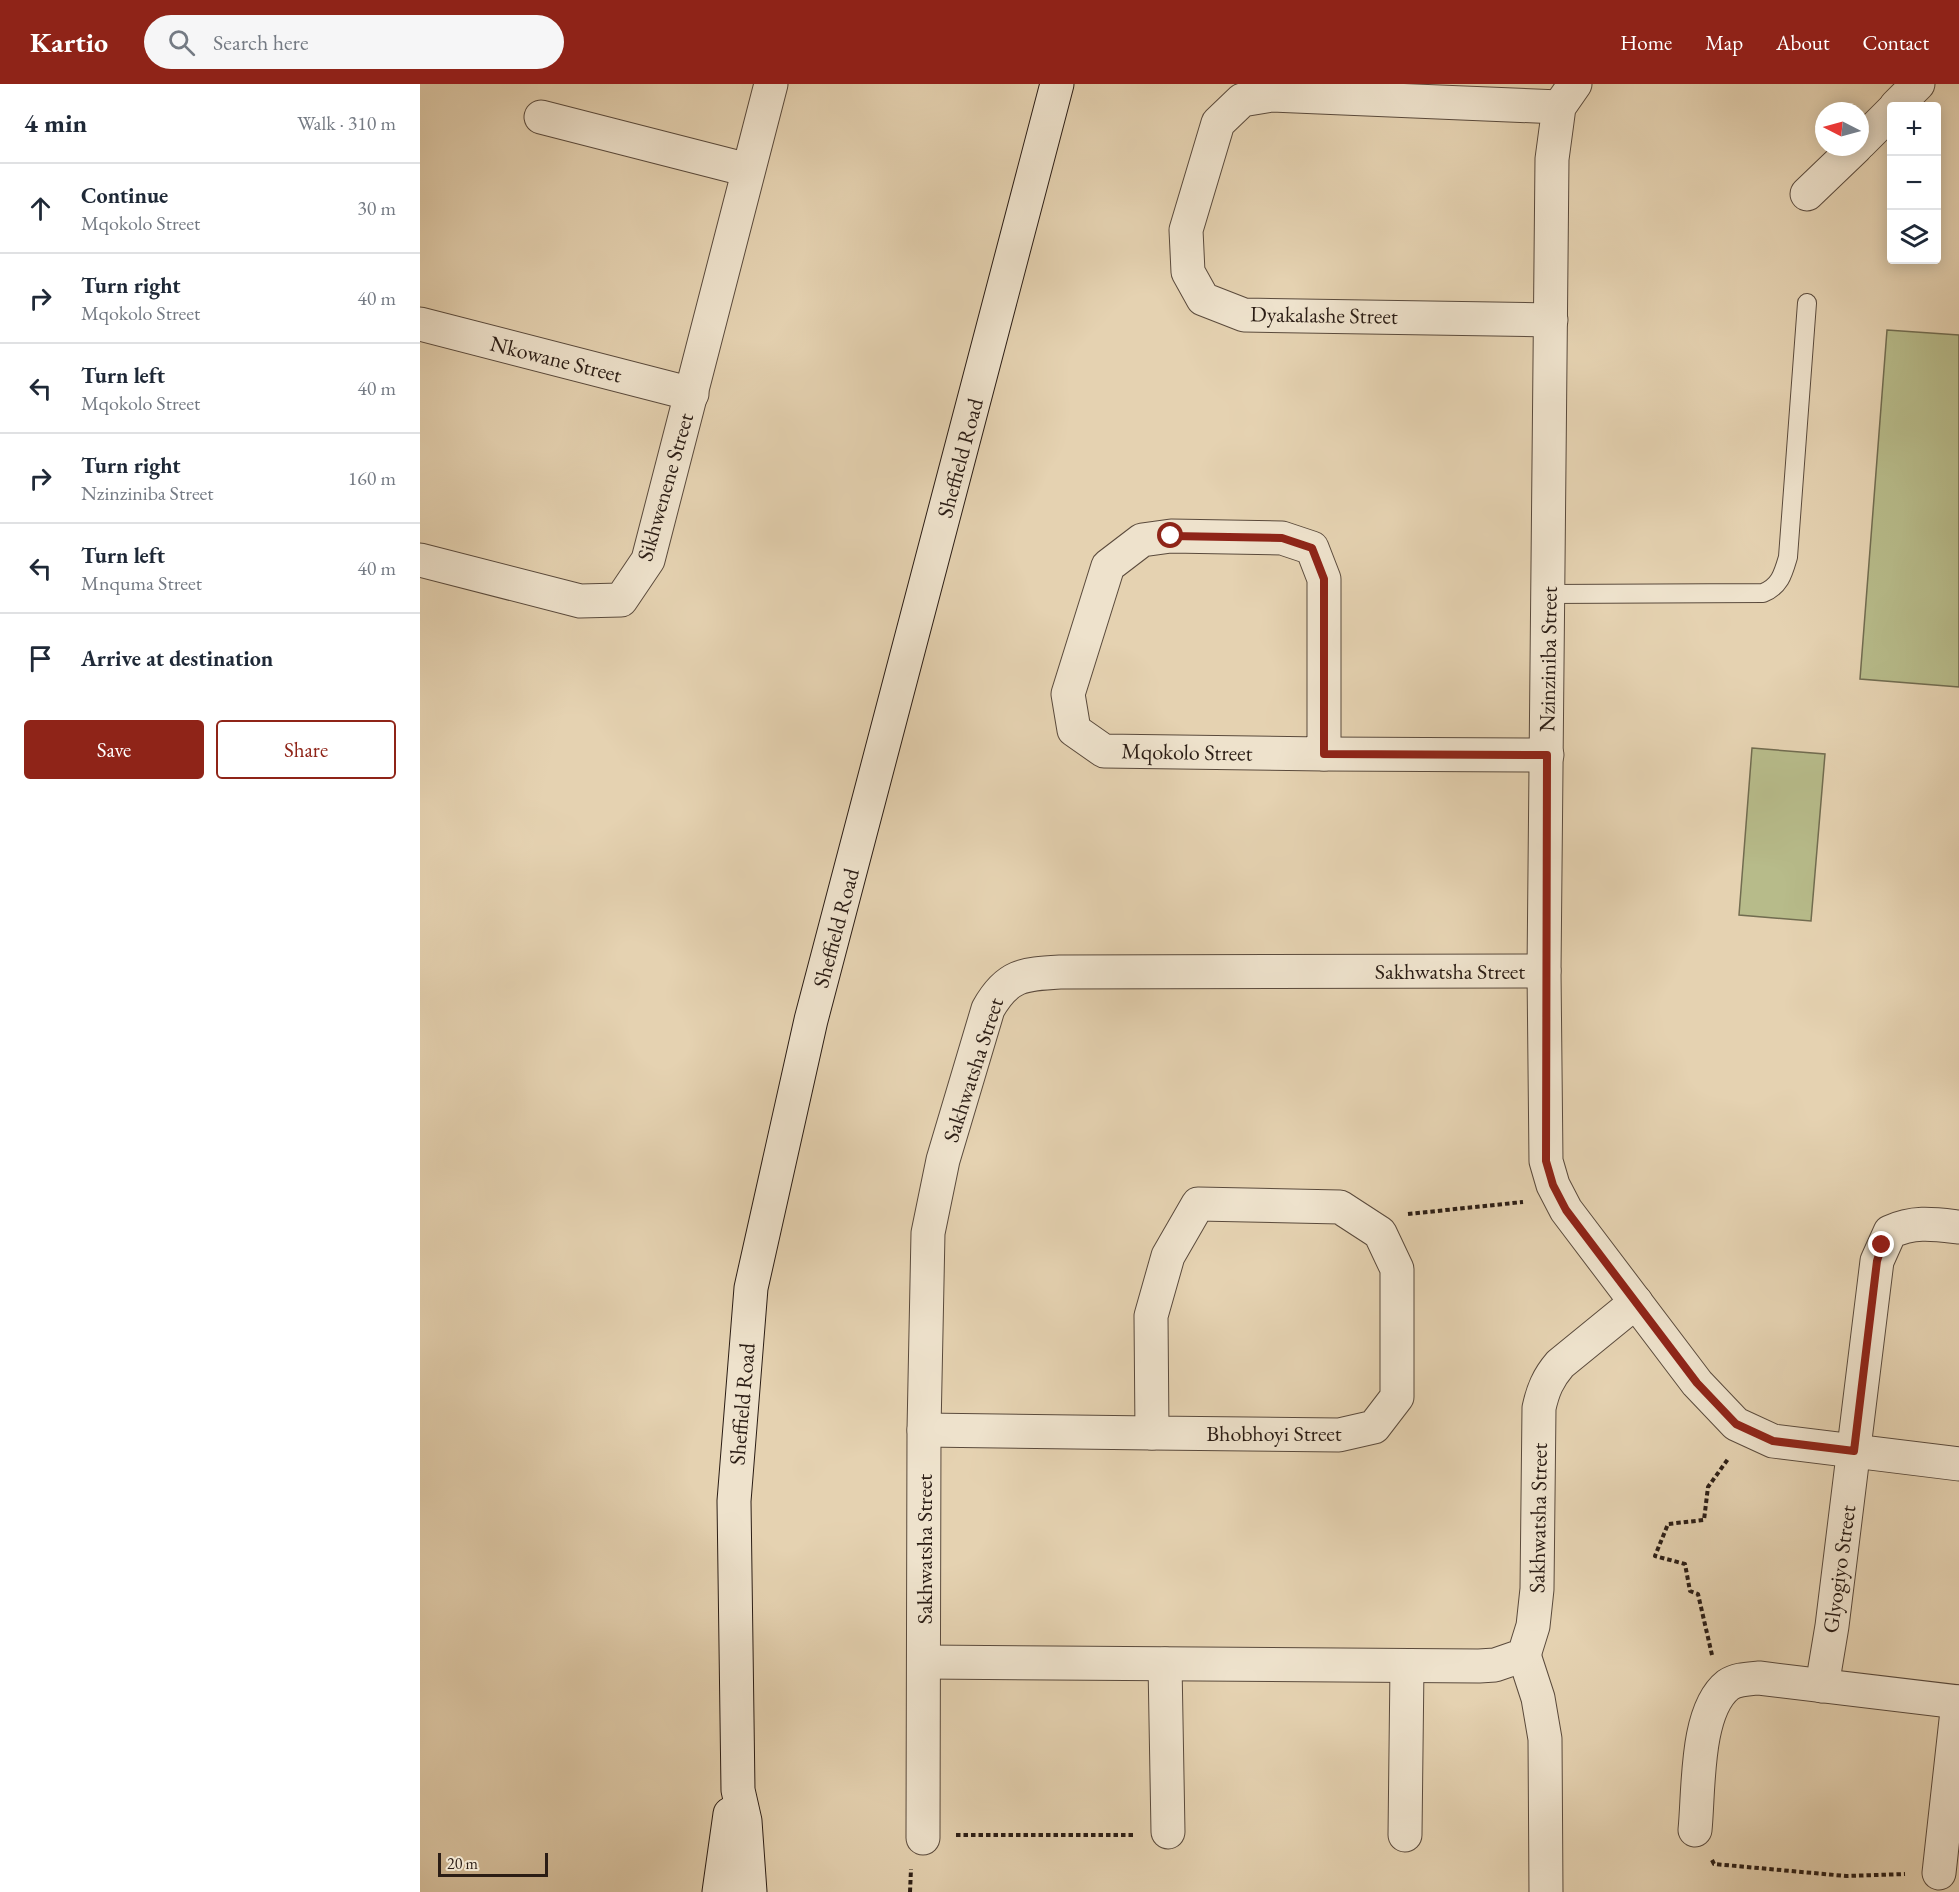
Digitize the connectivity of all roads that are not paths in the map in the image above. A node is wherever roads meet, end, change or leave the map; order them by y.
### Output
1 (771, 84) edge
2 (1057, 84) edge
3 (1918, 84) edge
4 (1567, 95) edge
5 (1900, 102) edge
6 (1887, 116) edge
7 (541, 117) dead end
8 (1869, 134) edge
9 (1847, 156) edge
10 (748, 171) junction
11 (1807, 194) dead end
12 (1807, 303) dead end
13 (1551, 320) junction
14 (420, 324) edge
15 (692, 394) junction
16 (420, 560) edge
17 (1549, 594) junction
18 (1324, 754) junction
19 (1547, 755) junction
20 (1545, 971) junction
21 (1959, 1227) edge
22 (1636, 1302) junction
23 (924, 1430) junction
24 (1152, 1433) junction
25 (1854, 1451) junction
26 (1959, 1464) edge
27 (1524, 1655) junction
28 (924, 1662) junction
29 (1165, 1664) junction
30 (1407, 1666) junction
31 (1821, 1686) junction
32 (1958, 1702) edge
33 (738, 1790) junction
34 (1695, 1830) road end
35 (1168, 1832) road end
36 (1405, 1835) dead end
37 (923, 1838) road end
38 (1939, 1873) road end
39 (719, 1892) edge
40 (750, 1892) edge
41 (1546, 1892) edge

1 - 10 street, Sikhwenene Street
2 - 33 street, Sheffield Road
3 - 5 street
4 - 13 street, Nzinziniba Street
4 - 13 street, Dyakalashe Street
6 - 8 street
7 - 10 street
9 - 11 street
10 - 15 street, Sikhwenene Street
12 - 17 lane
13 - 17 street, Nzinziniba Street
14 - 15 street, Nkowane Street
15 - 16 street, Sikhwenene Street
17 - 19 street, Nzinziniba Street
18 - 18 street, Mqokolo Street
18 - 19 street, Mqokolo Street
19 - 20 street, Nzinziniba Street
20 - 22 street, Nzinziniba Street
20 - 23 street, Sakhwatsha Street
21 - 25 street, Glyogiyo Street
22 - 25 street, Nzinziniba Street
22 - 27 street, Sakhwatsha Street
23 - 24 street, Bhobhoyi Street
23 - 28 street, Sakhwatsha Street
24 - 24 street, Bhobhoyi Street
25 - 26 street, Nzinziniba Street
25 - 31 street, Glyogiyo Street
27 - 30 street
27 - 41 street
28 - 29 street
28 - 37 street, Sakhwatsha Street
29 - 30 street
29 - 35 street
30 - 36 street
31 - 32 street
31 - 34 street
32 - 38 street
33 - 39 street, Sheffield Road
33 - 40 street, Sheffield Road

